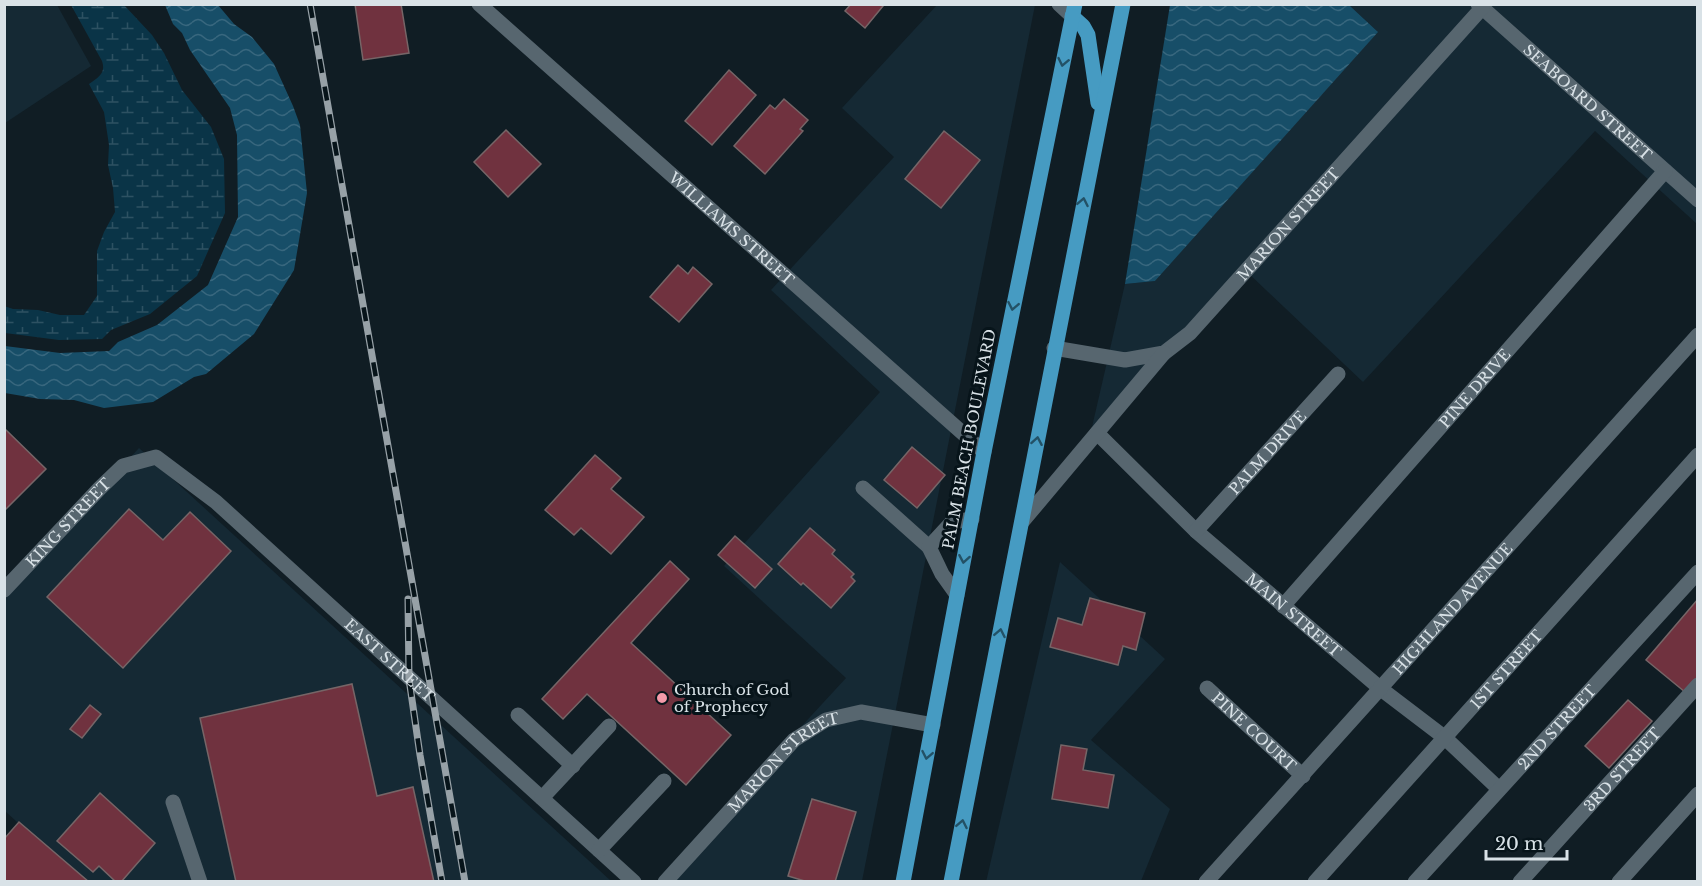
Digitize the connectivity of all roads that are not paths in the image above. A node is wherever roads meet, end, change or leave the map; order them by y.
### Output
1 (479, 4) edge
2 (1059, 4) edge
3 (1123, 4) edge
4 (1480, 6) edge
5 (1074, 10) edge
6 (1100, 115) junction
7 (1665, 171) junction
8 (1698, 200) edge
9 (1698, 335) edge
10 (1054, 348) junction
11 (1164, 353) junction
12 (1338, 374) dead end
13 (1097, 433) junction
14 (984, 452) junction
15 (1698, 455) edge
16 (136, 462) joint
17 (863, 488) dead end
18 (972, 519) junction
19 (1022, 522) junction
20 (1196, 531) junction
21 (930, 547) junction
22 (1698, 572) edge
23 (4, 590) edge
24 (957, 596) junction
25 (1282, 606) junction
26 (1698, 685) edge
27 (1207, 688) dead end
28 (1381, 689) junction
29 (518, 715) dead end
30 (933, 725) junction
31 (609, 726) dead end
32 (1444, 738) junction
33 (573, 766) junction
34 (1302, 777) junction
35 (664, 781) dead end
36 (1500, 789) junction
37 (1698, 794) edge
38 (542, 798) junction
39 (173, 802) dead end
40 (599, 850) junction
41 (200, 882) edge
42 (634, 882) edge
43 (665, 882) edge
44 (903, 882) edge
45 (951, 882) edge
46 (1206, 882) edge
47 (1315, 882) edge
48 (1415, 882) edge
49 (1520, 882) edge
50 (1619, 882) edge

1 - 14 street, WILLIAMS STREET
2 - 5 street
3 - 6 main road
4 - 7 street, SEABOARD STREET
4 - 11 street, MARION STREET
5 - 6 main road
5 -> 14 main road, PALM BEACH BOULEVARD
10 -> 6 main road
7 - 8 street, SEABOARD STREET
7 - 25 street, PINE DRIVE
9 - 28 street, HIGHLAND AVENUE
10 - 11 street, MARION STREET
19 -> 10 main road
11 - 13 street
12 - 20 street, PALM DRIVE
13 - 19 street
13 - 20 street, MAIN STREET
14 - 18 main road, PALM BEACH BOULEVARD
15 - 32 street, 1ST STREET
16 - 23 street, KING STREET
16 - 38 street, EAST STREET
17 - 21 street
18 - 21 street
18 -> 24 main road, PALM BEACH BOULEVARD
45 -> 19 main road
20 - 25 street, MAIN STREET
21 - 24 street
22 - 36 street, 2ND STREET
24 - 30 main road, PALM BEACH BOULEVARD
25 - 28 street, MAIN STREET
26 - 49 street, 3RD STREET
27 - 34 street, PINE COURT
28 - 32 street, MAIN STREET
28 - 34 street, HIGHLAND AVENUE
29 - 33 street
30 - 43 street, MARION STREET
30 -> 44 main road, PALM BEACH BOULEVARD
31 - 33 street
32 - 36 street, MAIN STREET
32 - 47 street, 1ST STREET
33 - 38 street
34 - 46 street, HIGHLAND AVENUE
35 - 40 street
36 - 48 street, 2ND STREET
37 - 50 street
38 - 40 street, EAST STREET
39 - 41 street
40 - 42 street, EAST STREET

